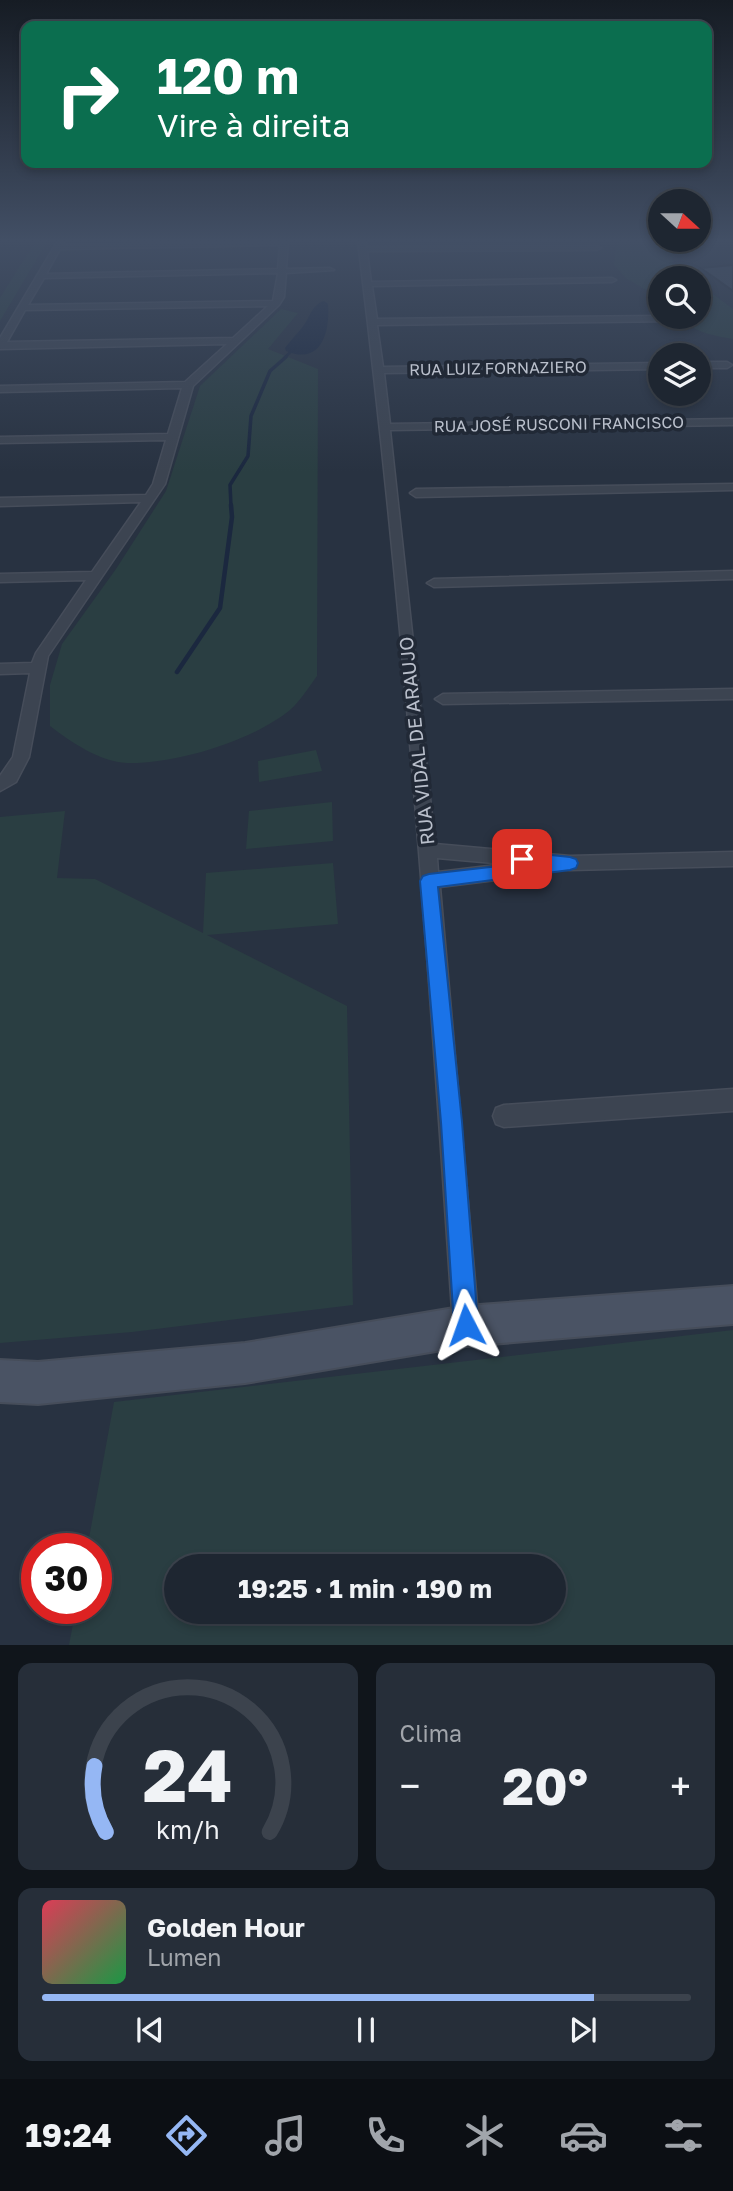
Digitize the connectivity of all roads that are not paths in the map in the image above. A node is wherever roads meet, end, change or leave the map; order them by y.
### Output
1 (16, 319) edge
2 (258, 319) edge
3 (372, 319) edge
4 (617, 319) edge
5 (373, 322) junction
6 (233, 341) junction
7 (0, 346) edge
8 (711, 365) edge
9 (727, 365) dead end
10 (648, 366) edge
11 (379, 370) junction
12 (188, 385) junction
13 (0, 389) edge
14 (733, 422) edge
15 (384, 427) junction
16 (172, 437) junction
17 (0, 440) edge
18 (733, 487) edge
19 (416, 493) dead end
20 (150, 498) junction
21 (0, 502) edge
22 (733, 575) edge
23 (95, 576) junction
24 (0, 578) edge
25 (434, 583) dead end
26 (37, 668) junction
27 (0, 669) edge
28 (733, 694) edge
29 (443, 699) dead end
30 (5, 781) edge
31 (427, 850) junction
32 (733, 859) edge
33 (570, 863) junction
34 (429, 881) junction
35 (733, 1100) edge
36 (504, 1116) dead end
37 (733, 1305) edge
38 (466, 1325) junction
39 (0, 1381) edge

1 - 7 street
2 - 6 street
3 - 5 street, RUA VIDAL DE ARAUJO
4 - 5 street
5 - 11 street, RUA VIDAL DE ARAUJO
6 - 7 street
6 - 12 street
8 - 9 street
10 - 11 street, RUA LUIZ FORNAZIERO
11 - 15 street, RUA VIDAL DE ARAUJO
12 - 13 street
12 - 16 street
14 - 15 street, RUA JOSÉ RUSCONI FRANCISCO
15 - 31 street, RUA VIDAL DE ARAUJO
16 - 17 street
16 - 20 street
18 - 19 street
20 - 21 street
20 - 23 street
22 - 25 street
23 - 24 street
23 - 26 street
26 - 27 street
26 - 30 street
28 - 29 street
31 - 33 street
31 - 34 street, RUA VIDAL DE ARAUJO
32 - 33 street
33 - 34 street
34 - 38 street, RUA VIDAL DE ARAUJO
35 - 36 street
37 - 38 main road
38 - 39 main road

